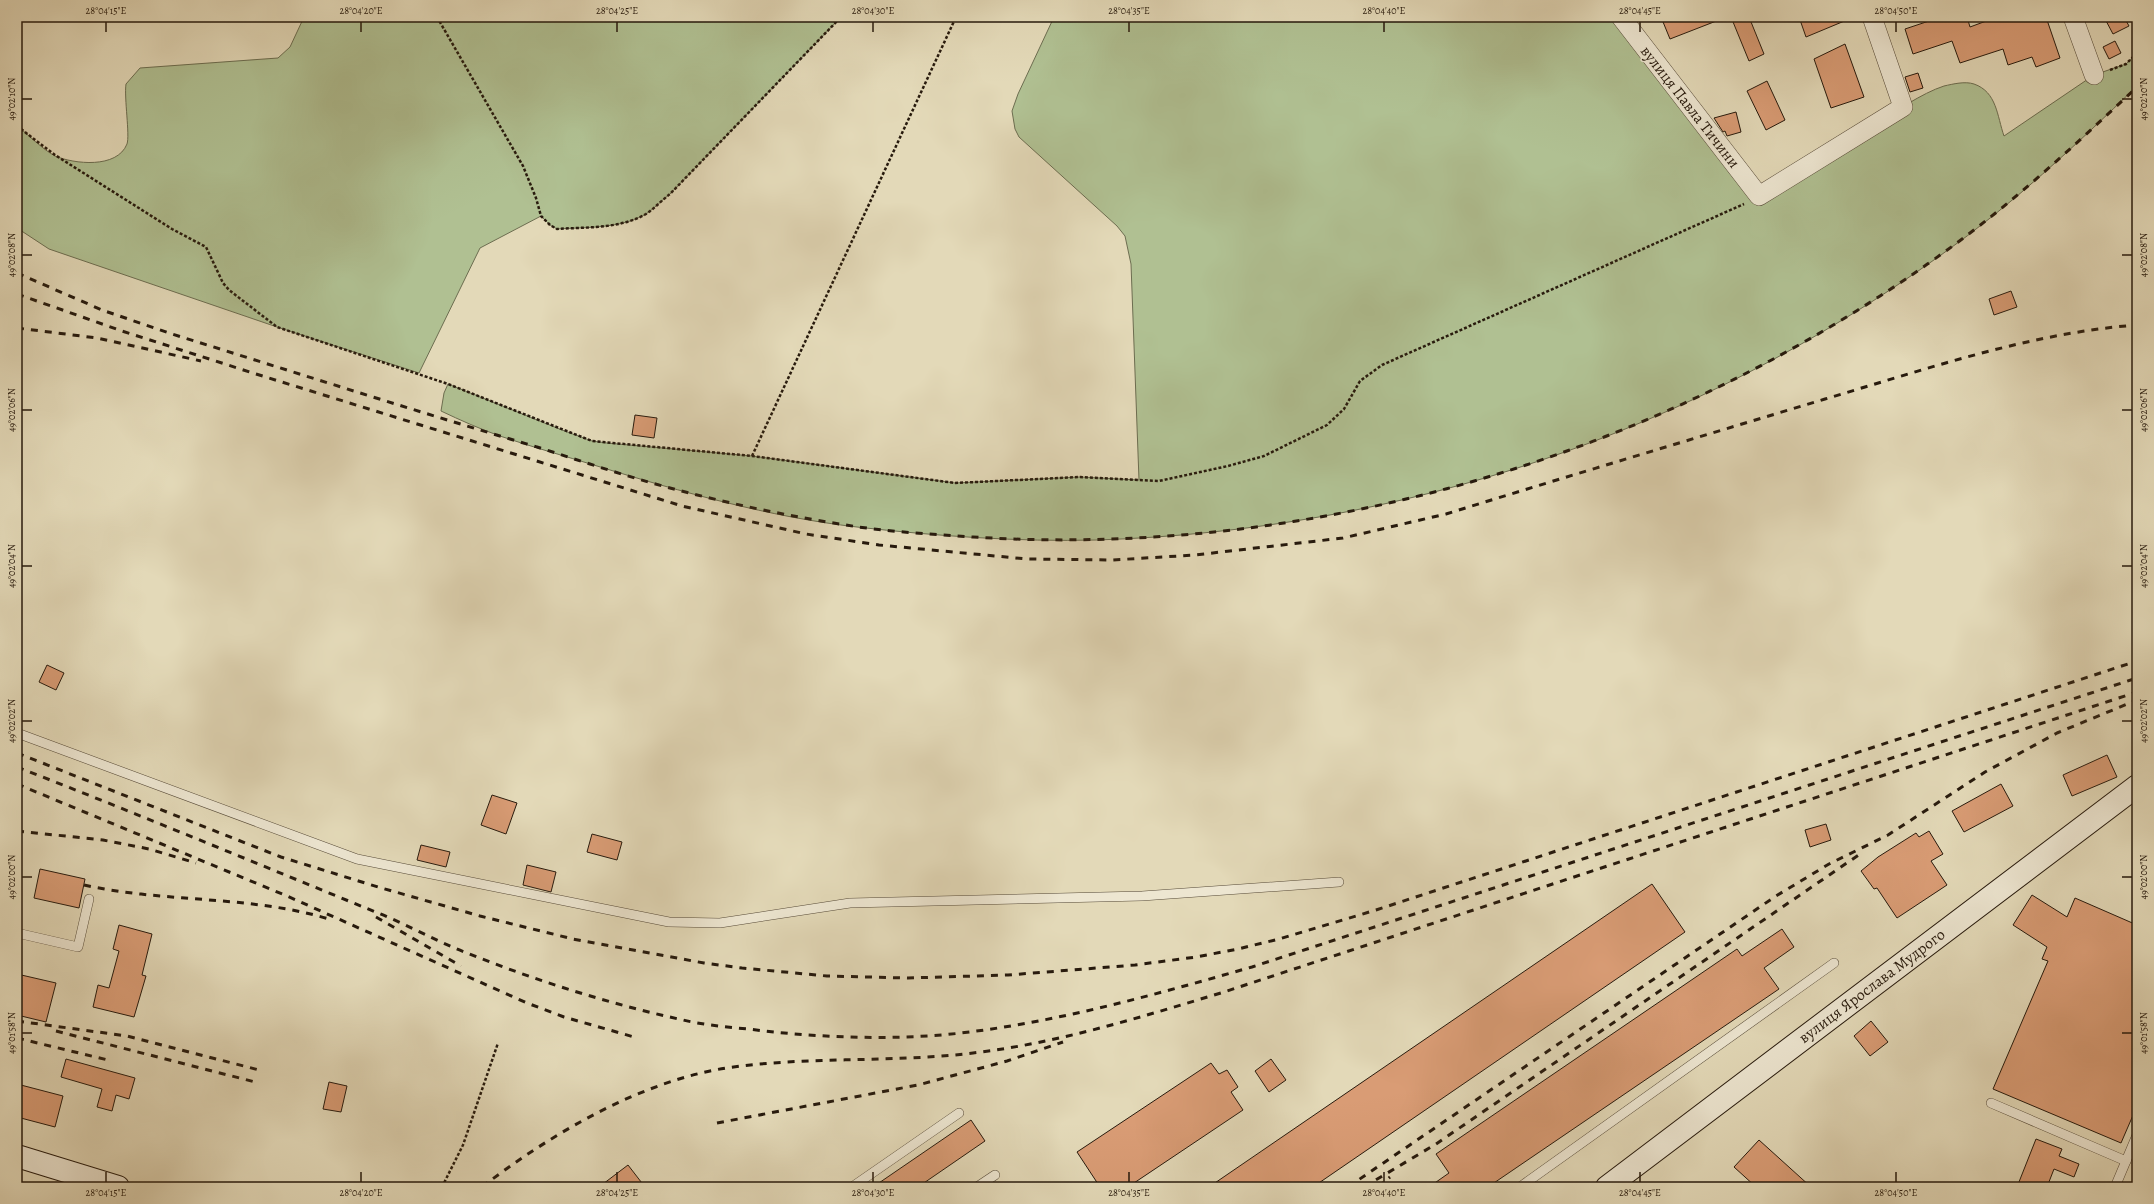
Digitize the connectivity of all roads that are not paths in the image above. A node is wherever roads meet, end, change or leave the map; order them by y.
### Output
1 (1621, 17) edge
2 (1872, 17) edge
3 (2073, 17) edge
4 (2094, 75) road end
5 (17, 733) edge
6 (2137, 786) edge
7 (1339, 882) dead end
8 (89, 899) dead end
9 (17, 933) edge
10 (1834, 963) dead end
11 (1991, 1103) dead end
12 (959, 1113) dead end
13 (2137, 1136) edge
14 (17, 1156) edge
15 (2126, 1161) junction
16 (996, 1175) dead end
17 (118, 1187) edge
18 (852, 1187) edge
19 (977, 1187) edge
20 (1520, 1187) edge
21 (1607, 1187) edge
22 (2115, 1187) edge

1 - 2 street, вулиця Павла Тичини
3 - 4 street
5 - 7 lane
6 - 21 street, вулиця Ярослава Мудрого
8 - 9 lane
10 - 20 lane
11 - 15 lane
12 - 18 lane
13 - 15 lane
14 - 17 street
15 - 22 lane
16 - 19 lane

